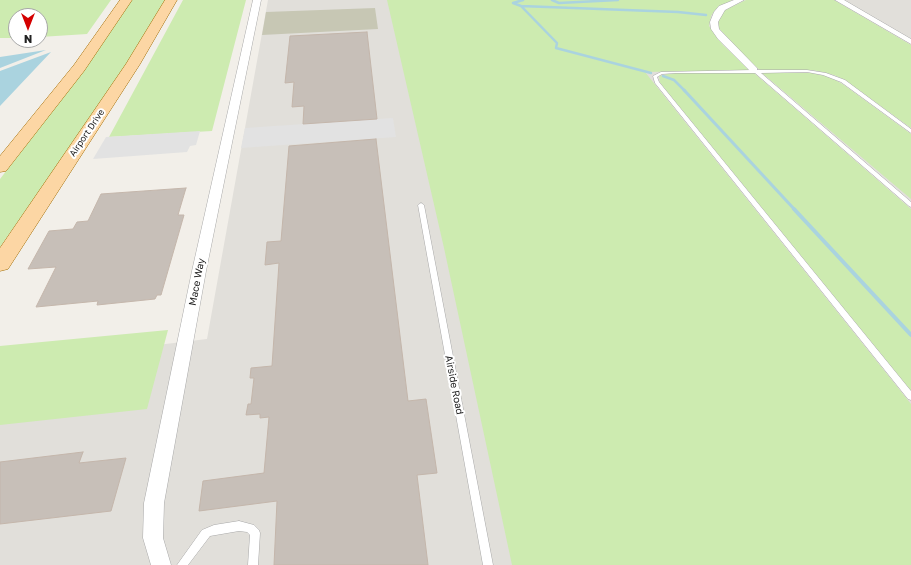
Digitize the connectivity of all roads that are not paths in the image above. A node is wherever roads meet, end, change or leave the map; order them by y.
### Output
1 (126, 0) edge
2 (171, 0) edge
3 (257, 0) edge
4 (740, 0) edge
5 (839, 0) edge
6 (911, 42) edge
7 (755, 71) junction
8 (911, 131) edge
9 (0, 168) edge
10 (421, 205) dead end
11 (911, 206) edge
12 (0, 264) edge
13 (911, 397) edge
14 (162, 565) edge
15 (182, 565) edge
16 (253, 565) edge
17 (488, 565) edge

1 - 9 main road
2 - 12 main road, Airport Drive
3 - 14 street, Mace Way
4 - 7 street
5 - 6 street
7 - 8 lane
7 - 11 lane
7 - 13 lane
10 - 17 lane, Airside Road
15 - 16 lane

